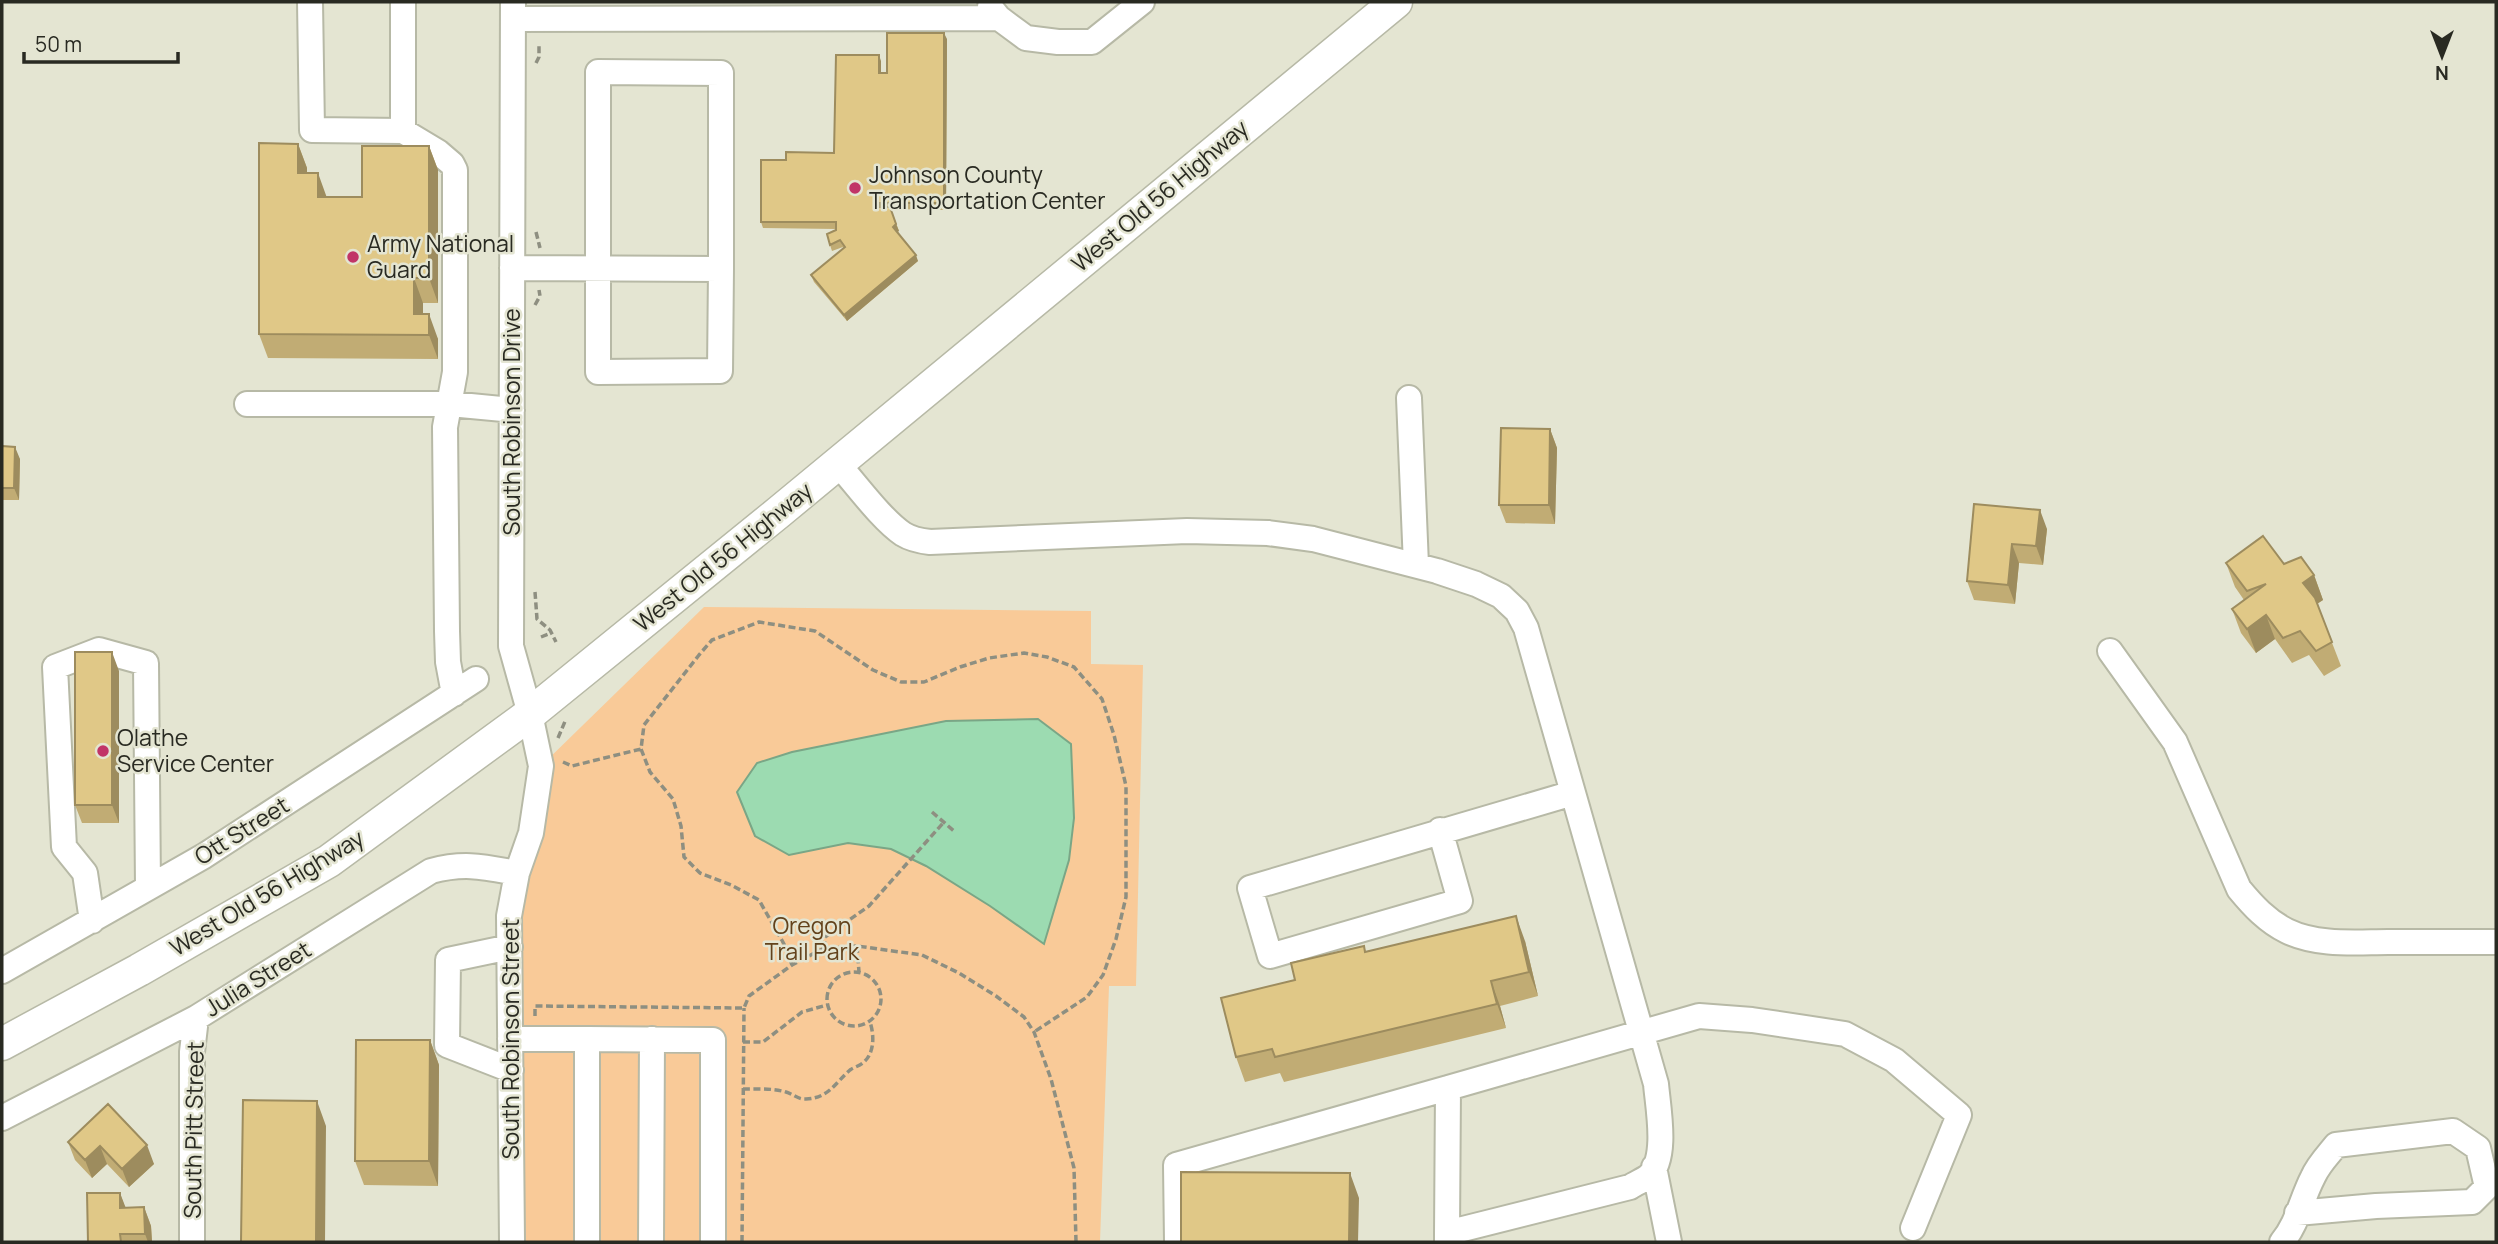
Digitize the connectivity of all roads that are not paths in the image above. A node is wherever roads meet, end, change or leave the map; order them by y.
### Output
1 (310, 2) edge
2 (403, 2) edge
3 (1142, 2) edge
4 (1396, 2) edge
5 (513, 10) edge
6 (797, 10) edge
7 (992, 10) edge
8 (402, 131) junction
9 (512, 268) junction
10 (598, 270) junction
11 (720, 270) junction
12 (1409, 398) dead end
13 (247, 404) dead end
14 (450, 404) junction
15 (512, 411) junction
16 (838, 463) junction
17 (1416, 565) junction
18 (2110, 651) dead end
19 (476, 679) dead end
20 (454, 694) junction
21 (530, 714) junction
22 (1573, 793) junction
23 (1440, 830) junction
24 (517, 873) junction
25 (148, 887) junction
26 (92, 921) junction
27 (2496, 942) edge
28 (510, 947) junction
29 (2, 971) edge
30 (196, 1018) junction
31 (1642, 1032) junction
32 (510, 1039) junction
33 (587, 1039) junction
34 (652, 1039) junction
35 (2, 1044) edge
36 (511, 1070) junction
37 (1448, 1088) junction
38 (2, 1118) edge
39 (1654, 1167) junction
40 (2297, 1213) junction
41 (1913, 1228) dead end
42 (1447, 1238) edge
43 (192, 1242) edge
44 (512, 1242) edge
45 (587, 1242) edge
46 (651, 1242) edge
47 (713, 1242) edge
48 (1177, 1242) edge
49 (1669, 1242) edge
50 (2282, 1242) edge

1 - 8 street
2 - 8 street
3 - 7 street
4 - 16 main road, West Old 56 Highway
5 - 6 street
5 - 9 street, South Robinson Drive
6 - 7 street
8 - 14 street
9 - 10 street
9 - 15 street, South Robinson Drive
10 - 11 street
10 - 11 street
10 - 11 street
12 - 17 street
13 - 14 street
14 - 15 street
14 - 20 street
15 - 21 street, South Robinson Drive
16 - 17 street
16 - 21 main road, West Old 56 Highway
17 - 22 street
18 - 27 street
19 - 20 street, Ott Street
20 - 25 street, Ott Street
21 - 24 street, South Robinson Street
21 - 35 main road, West Old 56 Highway
22 - 23 street
22 - 31 street
23 - 23 street
24 - 28 street, South Robinson Street
24 - 30 street, Julia Street
25 - 26 street, Ott Street
25 - 26 street
26 - 29 street, Ott Street
28 - 32 street, South Robinson Street
28 - 36 street
30 - 38 street, Julia Street
30 - 43 street, South Pitt Street
31 - 37 street
31 - 39 street
31 - 41 street
32 - 33 street
32 - 36 street, South Robinson Street
33 - 34 street
33 - 45 street
34 - 46 street
34 - 47 street
36 - 44 street, South Robinson Street
37 - 42 street
37 - 48 street
39 - 42 street
39 - 49 street
40 - 40 street
40 - 50 street

